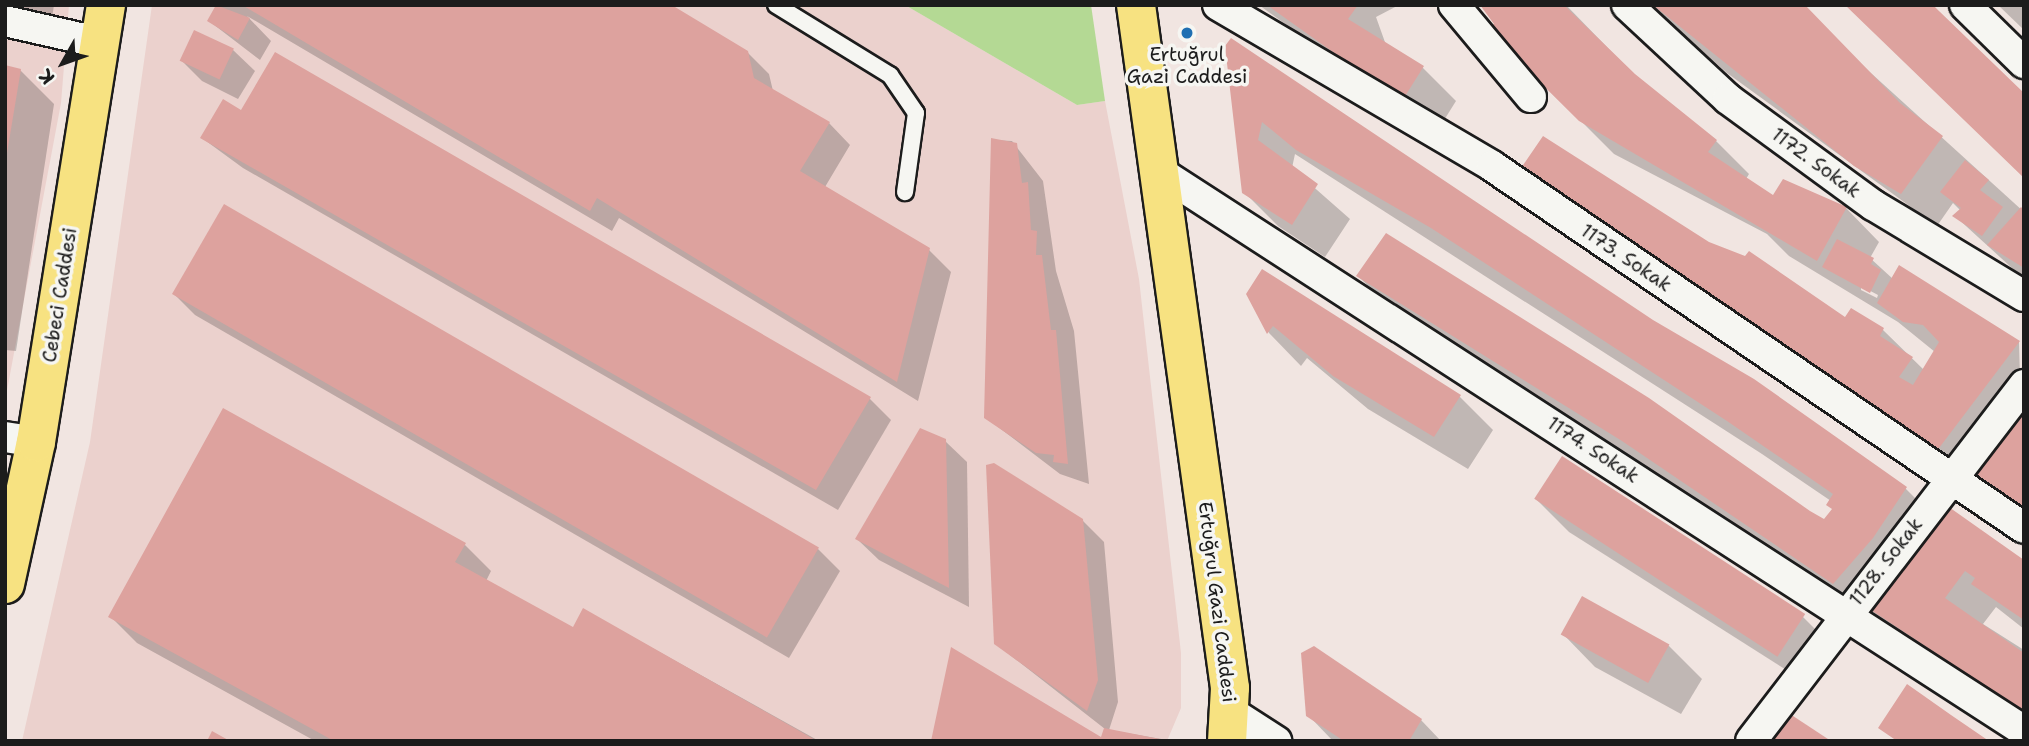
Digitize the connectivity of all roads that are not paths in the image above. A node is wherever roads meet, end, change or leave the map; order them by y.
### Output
1 (106, 5) edge
2 (776, 5) edge
3 (1136, 5) edge
4 (1218, 5) edge
5 (1454, 5) edge
6 (1628, 5) edge
7 (1965, 5) edge
8 (5, 21) edge
9 (102, 43) junction
10 (2024, 62) edge
11 (1531, 97) dead end
12 (1160, 172) junction
13 (905, 192) dead end
14 (2024, 296) edge
15 (2024, 385) edge
16 (21, 440) edge
17 (1950, 480) junction
18 (2024, 528) edge
19 (5, 584) edge
20 (1846, 613) junction
21 (1229, 727) edge
22 (2024, 731) edge
23 (1276, 741) edge
24 (1751, 741) edge

1 - 9 main road, Cebeci Caddesi
2 - 13 lane
3 - 12 main road, Ertuğrul Gazi Caddesi
4 - 17 street, 1173. Sokak
5 - 11 street
6 - 14 street, 1172. Sokak
7 - 10 street
8 - 9 street
9 - 16 main road, Cebeci Caddesi
12 - 20 street, 1174. Sokak
12 - 21 main road, Ertuğrul Gazi Caddesi
15 - 17 street, 1128. Sokak
16 - 19 main road, Cebeci Caddesi
17 - 18 street, 1173. Sokak
17 - 20 street, 1128. Sokak
20 - 22 street, 1174. Sokak
20 - 24 street, 1128. Sokak
21 - 23 street

